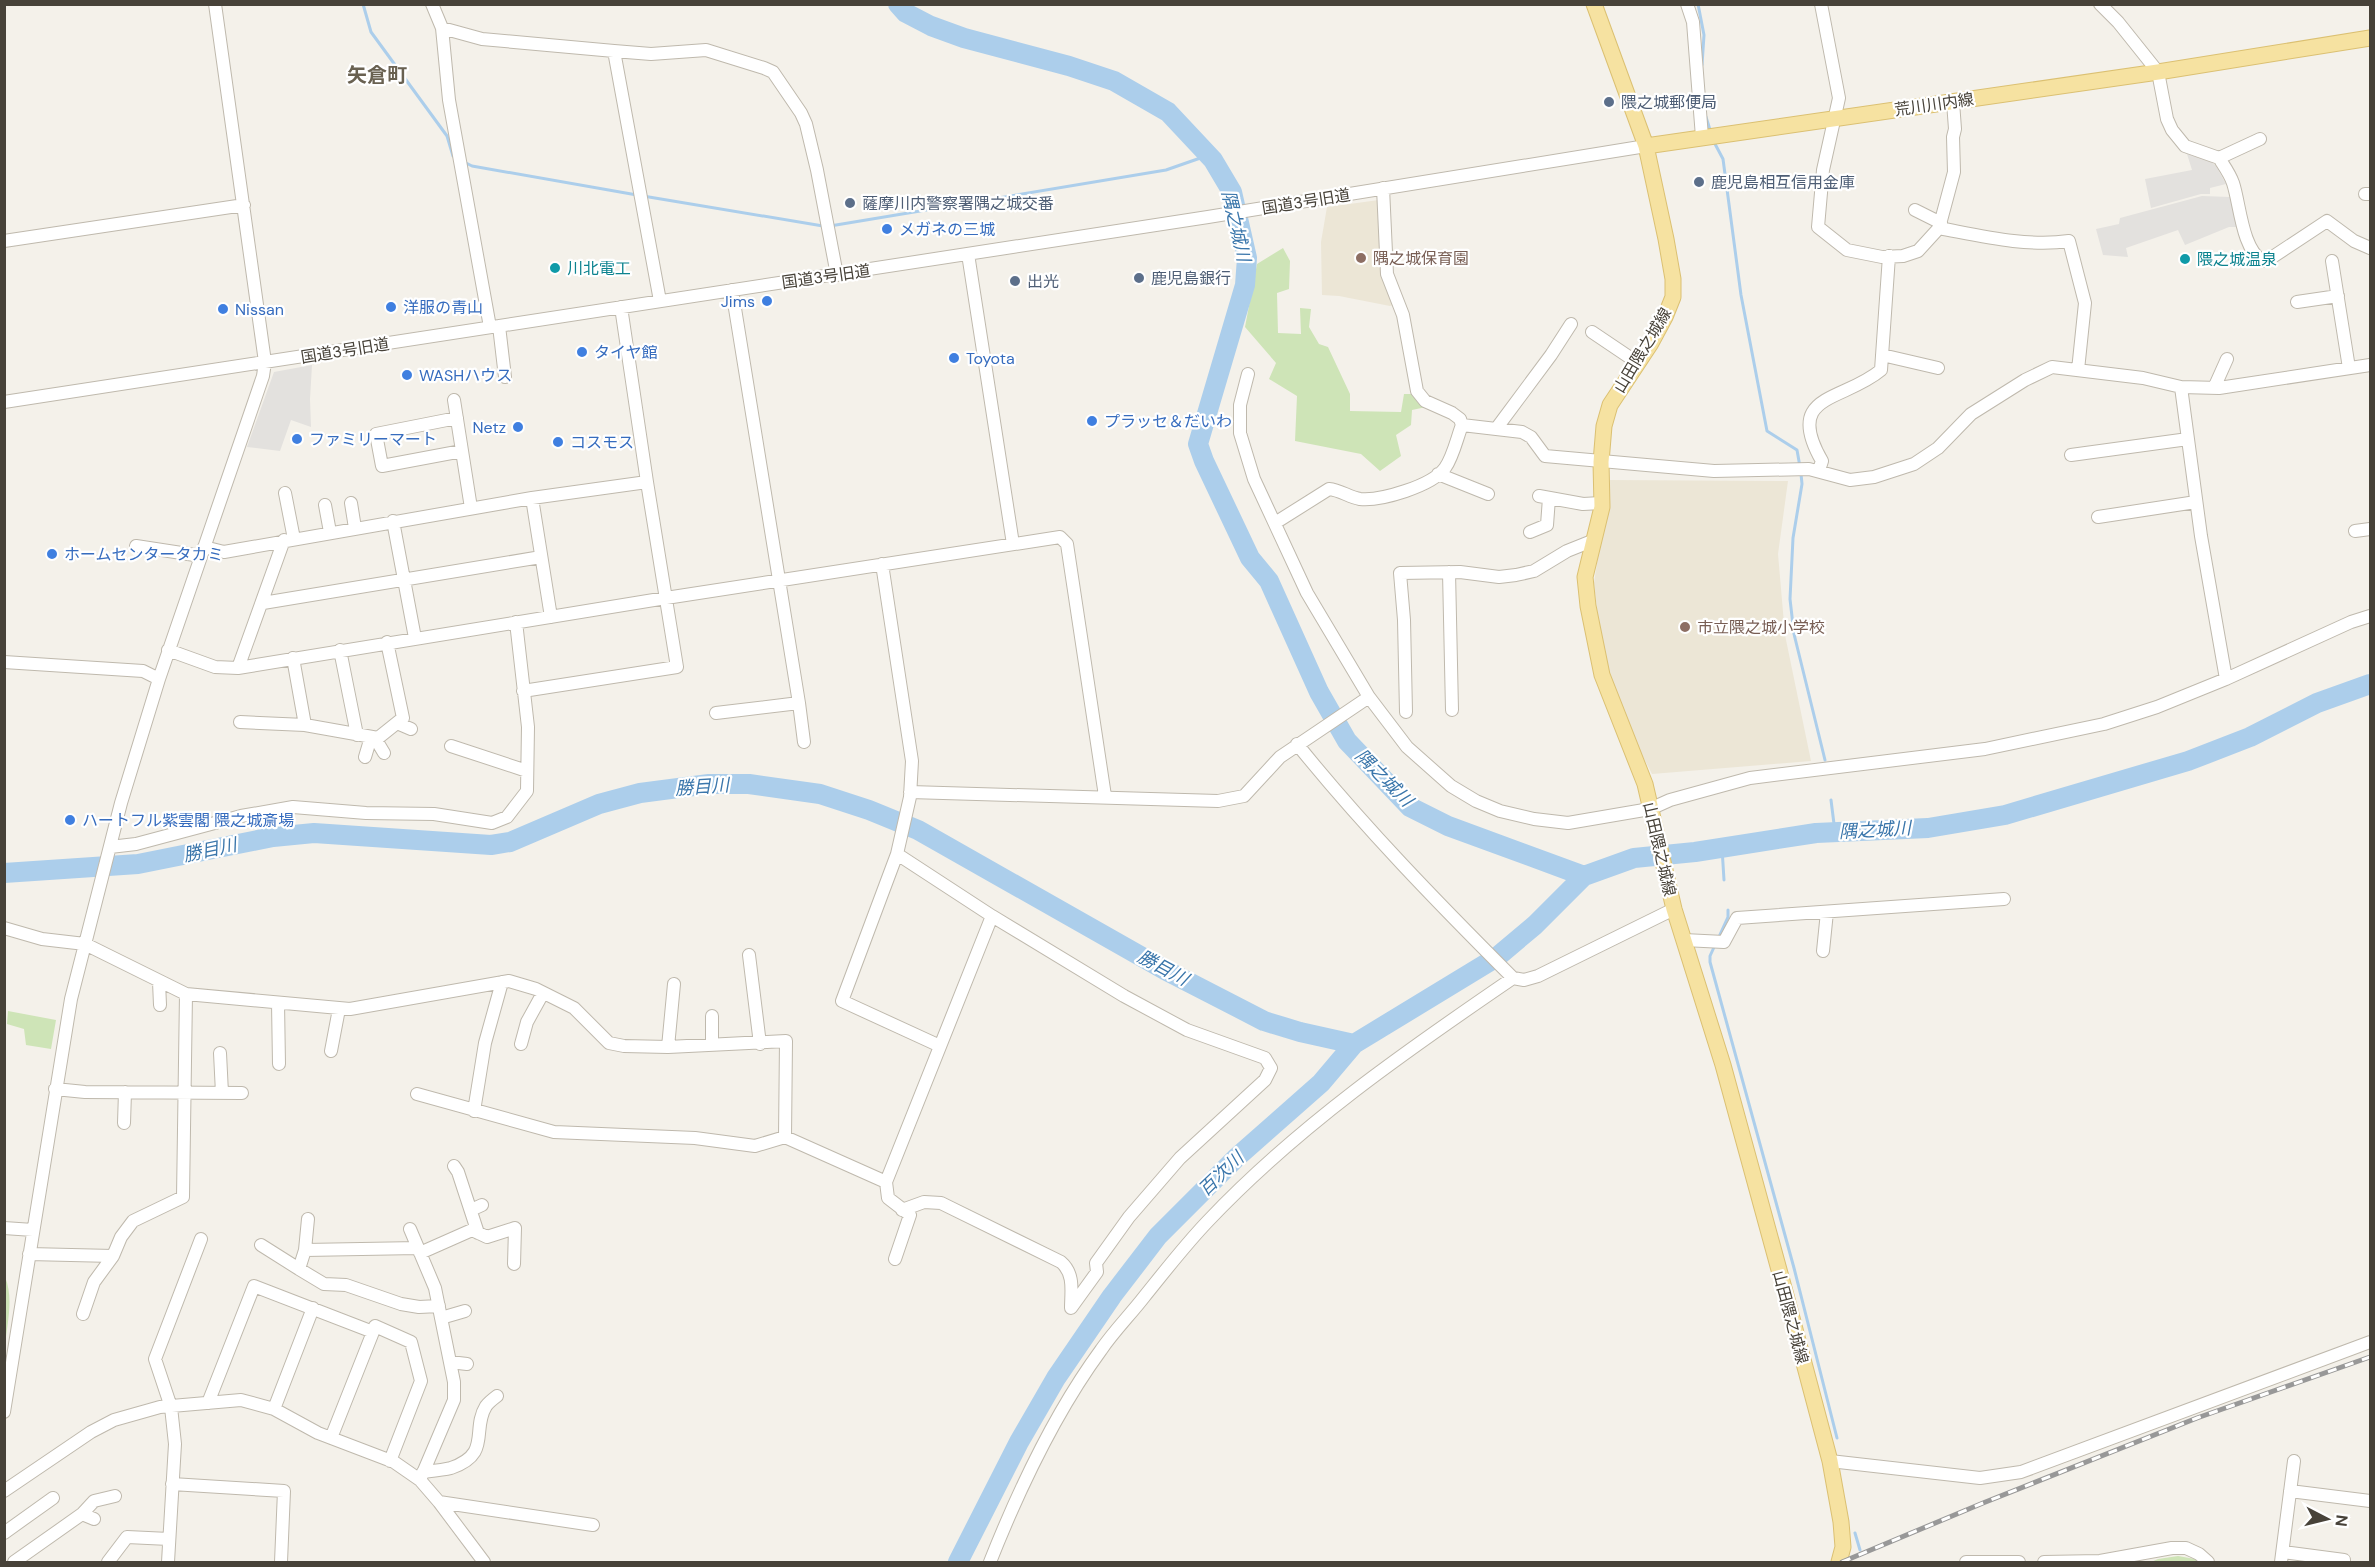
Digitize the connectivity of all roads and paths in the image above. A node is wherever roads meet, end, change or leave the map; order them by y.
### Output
1 (215, 4) edge
2 (432, 4) edge
3 (1594, 4) edge
4 (1687, 4) edge
5 (1821, 4) edge
6 (2100, 4) edge
7 (442, 28) junction
8 (2370, 38) edge
9 (614, 51) junction
10 (2158, 72) junction
11 (1953, 102) junction
12 (1836, 119) junction
13 (1708, 136) junction
14 (2260, 139) dead end
15 (1646, 146) junction
16 (2219, 158) junction
17 (1383, 188) junction
18 (243, 205) junction
19 (1916, 210) dead end
20 (1940, 226) junction
21 (4, 241) edge
22 (2370, 248) edge
23 (969, 254) junction
24 (1889, 256) junction
25 (2332, 261) dead end
26 (837, 275) junction
27 (732, 290) junction
28 (2338, 296) junction
29 (660, 301) junction
30 (2297, 302) dead end
31 (621, 307) junction
32 (1571, 324) dead end
33 (494, 326) junction
34 (1592, 332) dead end
35 (1882, 356) junction
36 (2227, 358) dead end
37 (265, 362) junction
38 (1638, 363) junction
39 (2370, 365) edge
40 (1938, 368) dead end
41 (2349, 368) junction
42 (2078, 370) junction
43 (1248, 374) dead end
44 (505, 377) dead end
45 (2181, 387) junction
46 (2214, 388) junction
47 (454, 400) dead end
48 (4, 402) edge
49 (457, 418) junction
50 (1462, 425) junction
51 (1496, 429) junction
52 (2188, 439) junction
53 (462, 451) junction
54 (2071, 455) dead end
55 (1601, 462) junction
56 (1808, 470) junction
57 (1438, 474) junction
58 (646, 482) junction
59 (1472, 487) junction
60 (285, 493) dead end
61 (1488, 494) dead end
62 (532, 498) junction
63 (1472, 501) dead end
64 (2196, 502) junction
65 (351, 503) dead end
66 (1601, 503) junction
67 (325, 505) dead end
68 (471, 508) junction
69 (2098, 517) dead end
70 (393, 522) junction
71 (1275, 523) junction
72 (355, 528) junction
73 (2370, 529) edge
74 (2355, 531) dead end
75 (330, 532) junction
76 (1530, 532) dead end
77 (289, 539) junction
78 (1592, 542) junction
79 (1013, 544) junction
80 (136, 546) dead end
81 (202, 552) junction
82 (542, 557) junction
83 (882, 564) junction
84 (1449, 572) junction
85 (404, 580) junction
86 (777, 581) junction
87 (666, 598) junction
88 (263, 603) junction
89 (551, 616) junction
90 (2370, 616) edge
91 (516, 622) junction
92 (415, 638) junction
93 (387, 642) junction
94 (168, 650) junction
95 (340, 650) junction
96 (293, 658) junction
97 (4, 662) edge
98 (238, 668) junction
99 (159, 679) junction
100 (2226, 679) junction
101 (523, 692) junction
102 (1367, 698) junction
103 (798, 703) junction
104 (1452, 710) dead end
105 (1406, 712) dead end
106 (716, 713) dead end
107 (240, 722) dead end
108 (397, 723) junction
109 (305, 725) junction
110 (411, 729) dead end
111 (357, 735) junction
112 (373, 738) junction
113 (804, 742) dead end
114 (1298, 744) junction
115 (451, 746) dead end
116 (384, 753) dead end
117 (365, 757) dead end
118 (527, 771) junction
119 (910, 794) junction
120 (1105, 796) junction
121 (1651, 812) junction
122 (109, 851) junction
123 (898, 851) junction
124 (2004, 899) dead end
125 (1672, 902) junction
126 (1827, 912) junction
127 (992, 916) junction
128 (4, 928) edge
129 (1684, 940) junction
130 (85, 944) junction
131 (1823, 951) dead end
132 (749, 955) dead end
133 (1511, 976) junction
134 (159, 982) junction
135 (502, 982) junction
136 (674, 984) dead end
137 (543, 993) junction
138 (186, 994) junction
139 (278, 1003) junction
140 (160, 1005) dead end
141 (339, 1009) junction
142 (712, 1016) dead end
143 (521, 1044) dead end
144 (760, 1044) junction
145 (712, 1045) junction
146 (940, 1046) junction
147 (668, 1047) junction
148 (331, 1051) dead end
149 (220, 1053) dead end
150 (279, 1064) dead end
151 (55, 1089) junction
152 (125, 1092) junction
153 (184, 1092) junction
154 (222, 1093) junction
155 (242, 1093) dead end
156 (417, 1094) dead end
157 (474, 1111) junction
158 (124, 1123) dead end
159 (785, 1137) junction
160 (454, 1166) dead end
161 (886, 1182) junction
162 (902, 1210) junction
163 (308, 1219) dead end
164 (4, 1228) edge
165 (410, 1229) dead end
166 (33, 1230) junction
167 (478, 1233) junction
168 (201, 1239) dead end
169 (261, 1245) dead end
170 (305, 1250) junction
171 (419, 1251) junction
172 (29, 1254) junction
173 (113, 1256) junction
174 (895, 1259) dead end
175 (514, 1264) dead end
176 (299, 1269) junction
177 (312, 1308) junction
178 (465, 1311) dead end
179 (440, 1312) junction
180 (84, 1314) dead end
181 (373, 1332) junction
182 (2370, 1342) edge
183 (450, 1362) junction
184 (467, 1364) dead end
185 (497, 1396) dead end
186 (208, 1403) junction
187 (171, 1407) junction
188 (274, 1409) junction
189 (4, 1412) edge
190 (331, 1438) junction
191 (390, 1461) junction
192 (1830, 1461) junction
193 (2294, 1461) dead end
194 (421, 1476) junction
195 (172, 1484) junction
196 (4, 1491) edge
197 (2290, 1491) junction
198 (115, 1496) dead end
199 (53, 1498) dead end
200 (2370, 1501) edge
201 (439, 1502) junction
202 (82, 1514) junction
203 (94, 1519) dead end
204 (593, 1525) dead end
205 (4, 1533) edge
206 (169, 1539) junction
207 (4, 1554) edge
208 (2282, 1557) edge
209 (2095, 1562) edge
210 (14, 1563) edge
211 (108, 1563) edge
212 (168, 1563) edge
213 (281, 1563) edge
214 (484, 1563) edge
215 (990, 1563) edge
216 (1839, 1563) edge
217 (1966, 1563) edge
218 (2019, 1563) edge
219 (2044, 1563) edge
220 (2208, 1563) edge
221 (2344, 1563) edge

1 - 18 street
2 - 7 street
3 - 15 main road
4 - 13 street
5 - 12 street
6 - 10 street
7 - 9 street
7 - 33 street
8 - 10 main road, 荒川川内線
9 - 26 street
9 - 29 street
10 - 11 main road, 荒川川内線
10 - 16 street
11 - 12 main road, 荒川川内線
11 - 20 street
12 - 13 main road, 荒川川内線
12 - 24 street
13 - 15 main road, 荒川川内線
14 - 16 street
15 - 17 street, 国道3号旧道
15 - 38 main road, 山田隈之城線
16 - 22 street
17 - 23 street, 国道3号旧道
17 - 50 street
18 - 21 street
18 - 37 street
19 - 20 street
20 - 24 street
20 - 42 street
23 - 26 street, 国道3号旧道
23 - 79 street
24 - 35 street
25 - 28 street
26 - 27 street, 国道3号旧道
27 - 29 street, 国道3号旧道
27 - 86 street
28 - 30 street
28 - 41 street
29 - 31 street, 国道3号旧道
31 - 33 street, 国道3号旧道
31 - 58 street
32 - 51 street
33 - 37 street, 国道3号旧道
33 - 44 street
34 - 38 street
35 - 40 street
35 - 56 street
36 - 46 street
37 - 48 street, 国道3号旧道
37 - 81 street
38 - 55 main road, 山田隈之城線
39 - 41 street
41 - 46 street
42 - 45 street
42 - 56 street
43 - 71 street
45 - 46 street
45 - 52 street
47 - 49 street
49 - 53 street
49 - 53 street
50 - 51 street
50 - 57 street
51 - 55 street
52 - 54 street
52 - 64 street
53 - 68 street
55 - 56 street
55 - 66 main road, 山田隈之城線
57 - 59 street
57 - 71 street
58 - 62 street
58 - 87 street
59 - 61 street
59 - 63 street
60 - 77 street
62 - 68 street
62 - 82 street
64 - 69 street
64 - 100 street
65 - 72 street
66 - 76 street
66 - 78 main road, 山田隈之城線
67 - 75 street
68 - 70 street
70 - 72 street
70 - 85 street
71 - 102 street
72 - 75 street
73 - 74 street
75 - 77 street
77 - 81 street
77 - 88 street
78 - 84 street
78 - 121 main road, 山田隈之城線
79 - 83 street
79 - 120 street
80 - 81 street
81 - 94 street
82 - 85 street
82 - 89 street
83 - 86 street
83 - 119 street
84 - 104 street
84 - 105 street
85 - 88 street
85 - 92 street
86 - 87 street
86 - 103 street
87 - 89 street
87 - 101 street
88 - 98 street
89 - 91 street
90 - 100 street
91 - 92 street
91 - 101 street
92 - 93 street
93 - 95 street
93 - 108 street
94 - 98 street
94 - 99 street
95 - 96 street
95 - 111 street
96 - 98 street
96 - 109 street
97 - 99 street
99 - 122 street
100 - 121 street
101 - 118 street
102 - 114 street
102 - 121 street
103 - 106 street
103 - 113 street
107 - 109 street
108 - 110 street
108 - 112 street
109 - 111 street
111 - 112 street
112 - 116 street
112 - 117 street
114 - 120 street
114 - 133 street
115 - 118 street
118 - 122 street
119 - 120 street
119 - 123 street
121 - 125 main road, 山田隈之城線
122 - 130 street
123 - 127 street
123 - 146 street
124 - 126 street
125 - 129 main road, 山田隈之城線
125 - 133 street
126 - 129 street
126 - 131 street
127 - 146 street
127 - 162 street
128 - 130 street
129 - 192 main road, 山田隈之城線
130 - 134 street
130 - 151 street
132 - 144 street
133 - 215 street
134 - 138 street
134 - 140 street
135 - 137 street
135 - 141 street
135 - 157 street
136 - 147 street
137 - 143 street
137 - 147 street
138 - 139 street
138 - 153 street
139 - 141 street
139 - 150 street
141 - 148 street
142 - 145 street
144 - 145 street
144 - 159 street
145 - 147 street
146 - 161 street
149 - 154 street
151 - 152 street
151 - 166 street
152 - 153 street
152 - 158 street
153 - 154 street
153 - 173 street
154 - 155 street
156 - 157 street
157 - 159 street
159 - 161 street
160 - 167 street
161 - 162 street
162 - 174 street
163 - 170 street
164 - 166 street
165 - 171 street
166 - 172 street
167 - 171 street
167 - 175 street
168 - 187 street
169 - 176 street
170 - 171 street
170 - 176 street
171 - 179 street
172 - 173 street
172 - 189 street
173 - 180 street
176 - 179 street
177 - 181 street
177 - 186 street
177 - 188 street
178 - 179 street
179 - 183 street
181 - 190 street
181 - 191 street
182 - 192 street
183 - 184 street
183 - 194 street
185 - 194 street
186 - 187 street
186 - 188 street
187 - 195 street
187 - 196 street
188 - 190 street
190 - 191 street
191 - 194 street
192 - 216 main road, 山田隈之城線
193 - 197 street
194 - 201 street
195 - 206 street
195 - 213 street
197 - 200 street
197 - 208 street
198 - 202 street
199 - 205 street
201 - 204 street
201 - 214 street
202 - 203 street
202 - 210 street
206 - 211 street
206 - 212 street
207 - 210 street
208 - 221 street
209 - 219 street
209 - 220 street
217 - 218 street

